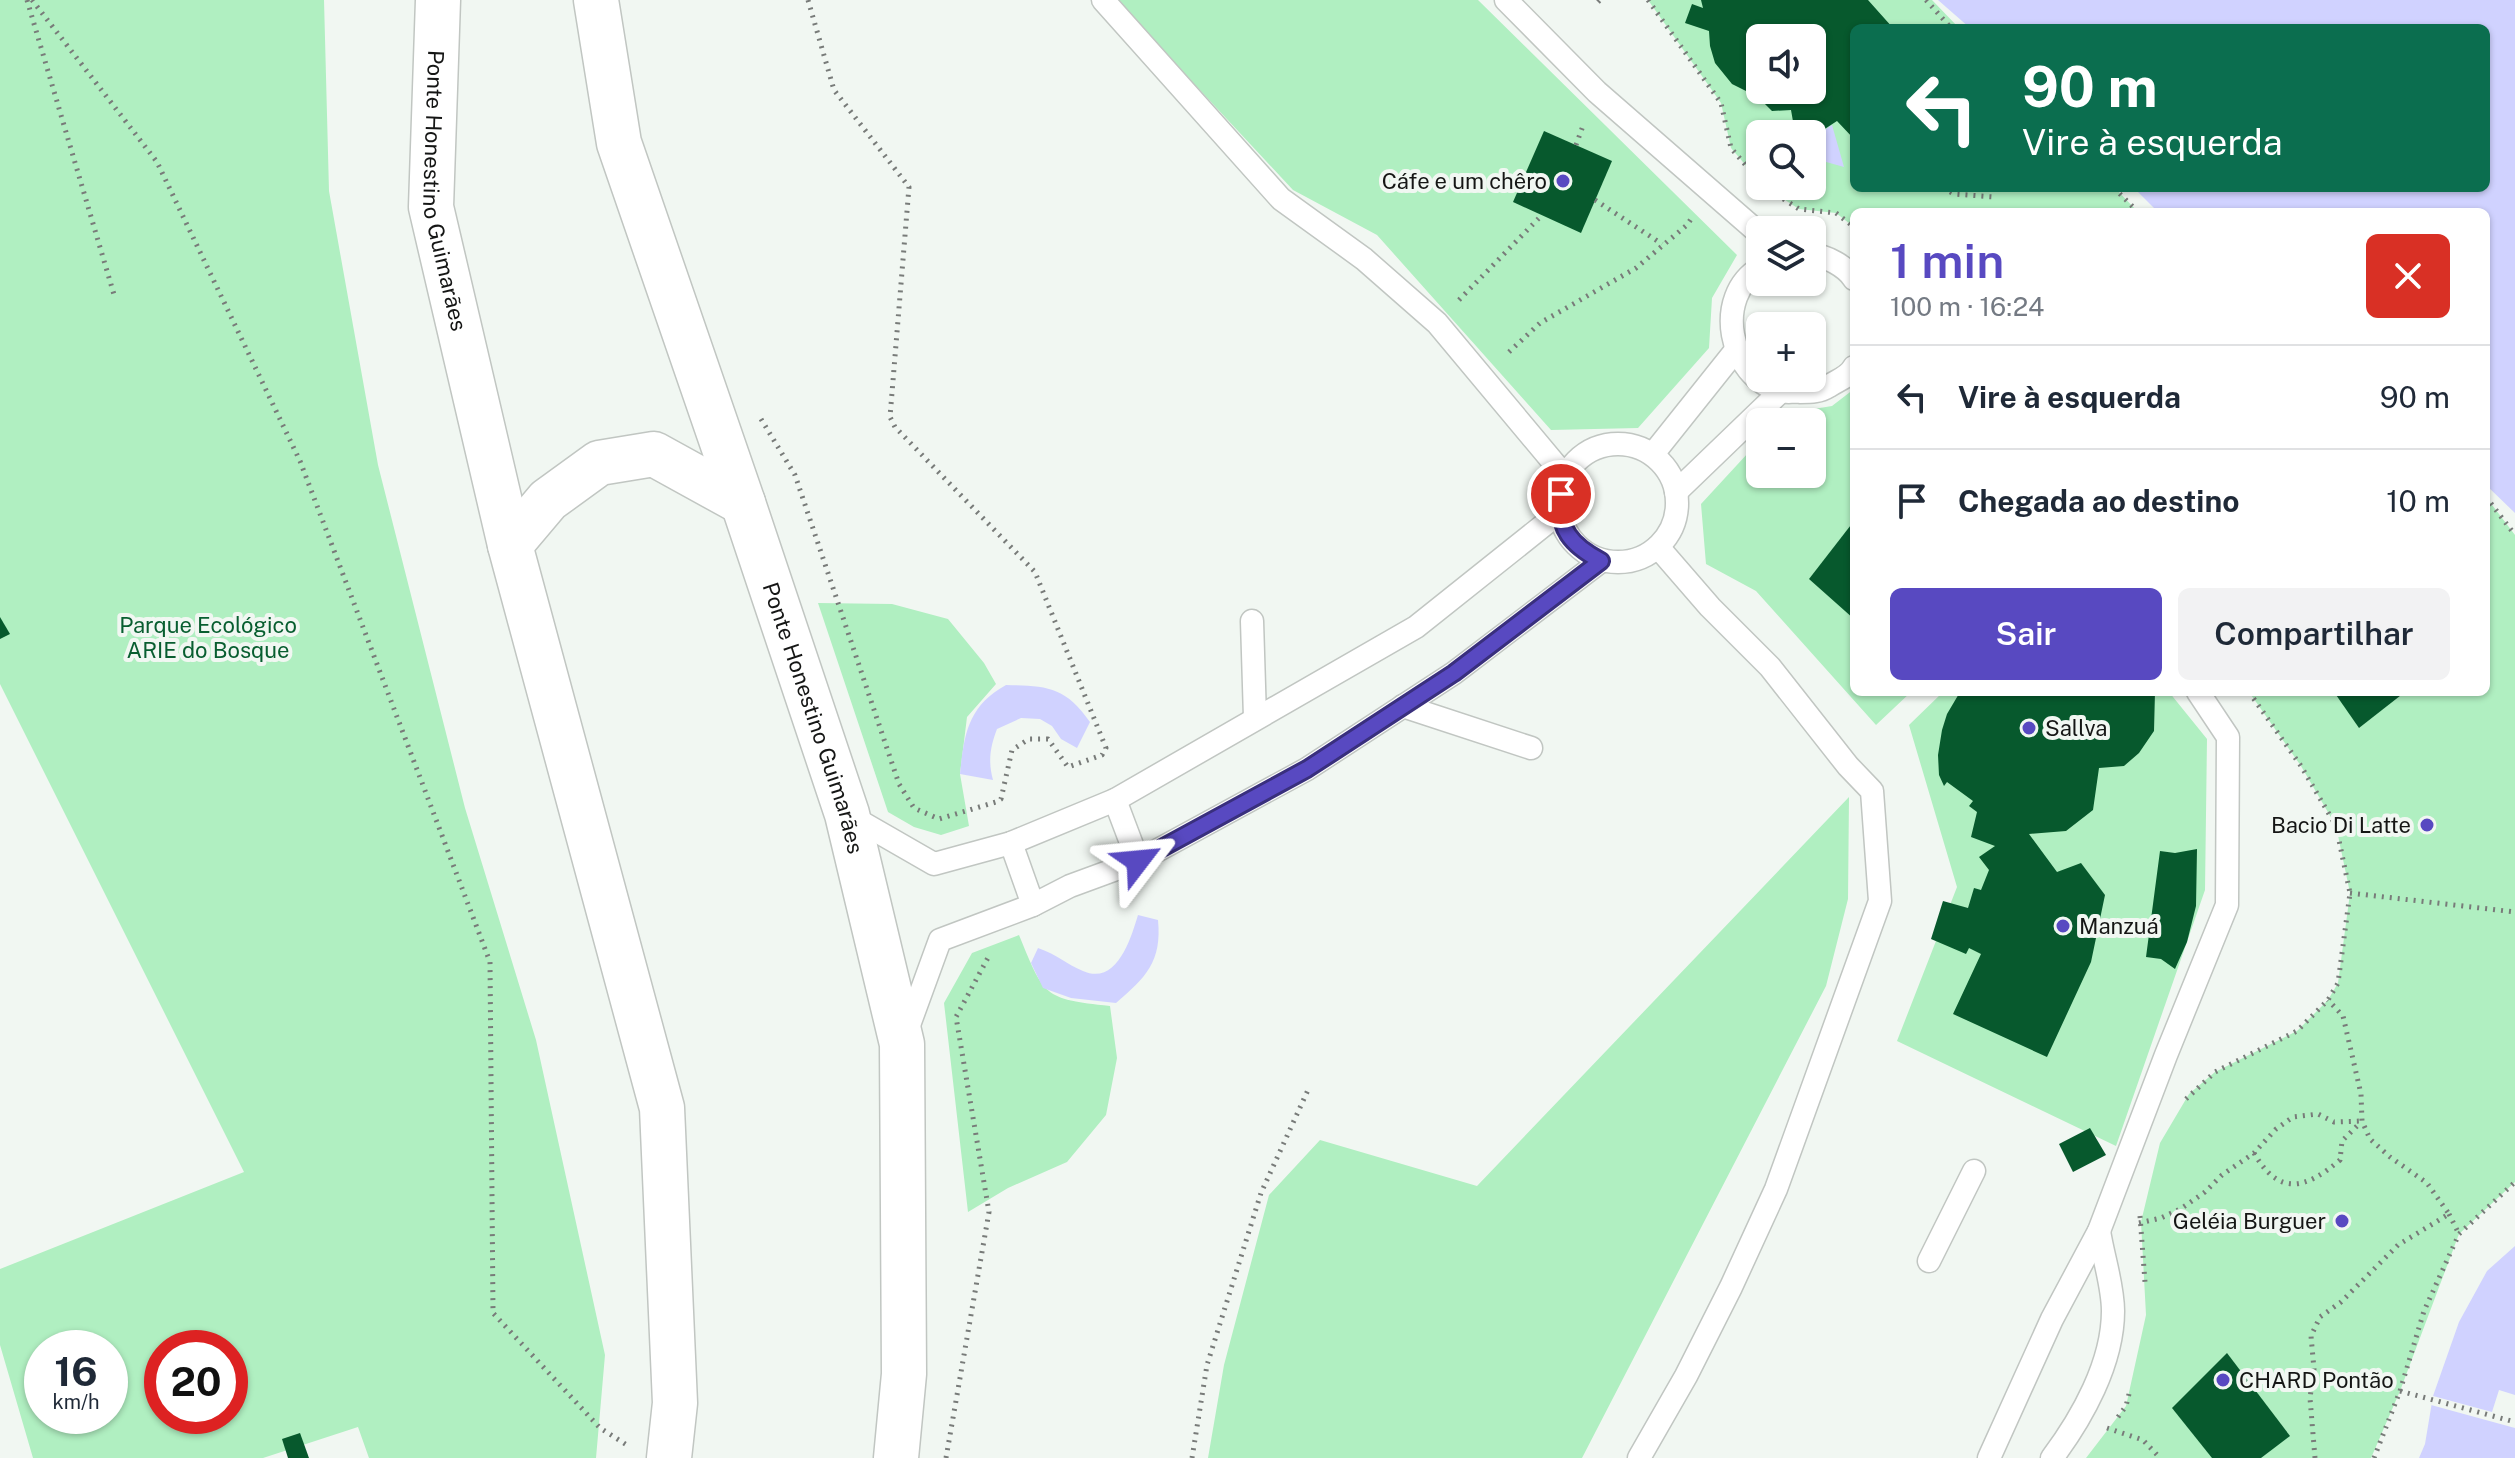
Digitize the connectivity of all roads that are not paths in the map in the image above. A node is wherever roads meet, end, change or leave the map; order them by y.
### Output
1 (438, 0) edge
2 (596, 0) edge
3 (1103, 0) edge
4 (1506, 0) edge
5 (1746, 222) edge
6 (1826, 259) edge
7 (1850, 272) edge
8 (1746, 279) edge
9 (1736, 350) junction
10 (1746, 365) edge
11 (1850, 374) edge
12 (1826, 388) edge
13 (1780, 392) edge
14 (1653, 454) junction
15 (1564, 475) junction
16 (1676, 492) junction
17 (743, 503) junction
18 (1559, 513) junction
19 (510, 545) junction
20 (1658, 547) junction
21 (1601, 561) junction
22 (1252, 621) dead end
23 (2201, 696) edge
24 (1403, 706) junction
25 (1255, 718) junction
26 (1531, 748) dead end
27 (1115, 800) junction
28 (847, 814) junction
29 (1011, 843) junction
30 (1138, 861) junction
31 (1033, 905) junction
32 (902, 1044) junction
33 (1974, 1171) dead end
34 (2099, 1231) junction
35 (1929, 1261) dead end
36 (652, 1454) edge
37 (896, 1458) edge
38 (1639, 1458) edge
39 (1989, 1458) edge
40 (2052, 1458) edge

1 - 19 main road, Ponte Honestino Guimarães
2 - 17 main road, Ponte Honestino Guimarães
3 - 15 lane
4 - 5 lane
6 - 7 lane
8 - 9 lane
9 - 10 lane
9 - 14 lane
11 - 12 lane
13 - 16 lane
14 - 15 lane
14 - 16 lane
15 - 18 lane
16 - 20 lane
17 - 19 main road
17 - 28 main road, Ponte Honestino Guimarães
18 - 21 lane
18 - 25 lane
19 - 36 main road, Ponte Honestino Guimarães
20 - 21 lane
20 - 38 lane
21 - 24 lane
22 - 25 lane
23 - 34 lane
24 - 26 lane
24 - 30 lane
25 - 27 lane
27 - 29 lane
27 - 30 lane
28 - 29 lane
28 - 32 main road, Ponte Honestino Guimarães
29 - 31 lane
30 - 31 lane
31 - 32 lane
32 - 37 main road, Ponte Honestino Guimarães
33 - 35 lane
34 - 39 lane
34 - 40 lane

